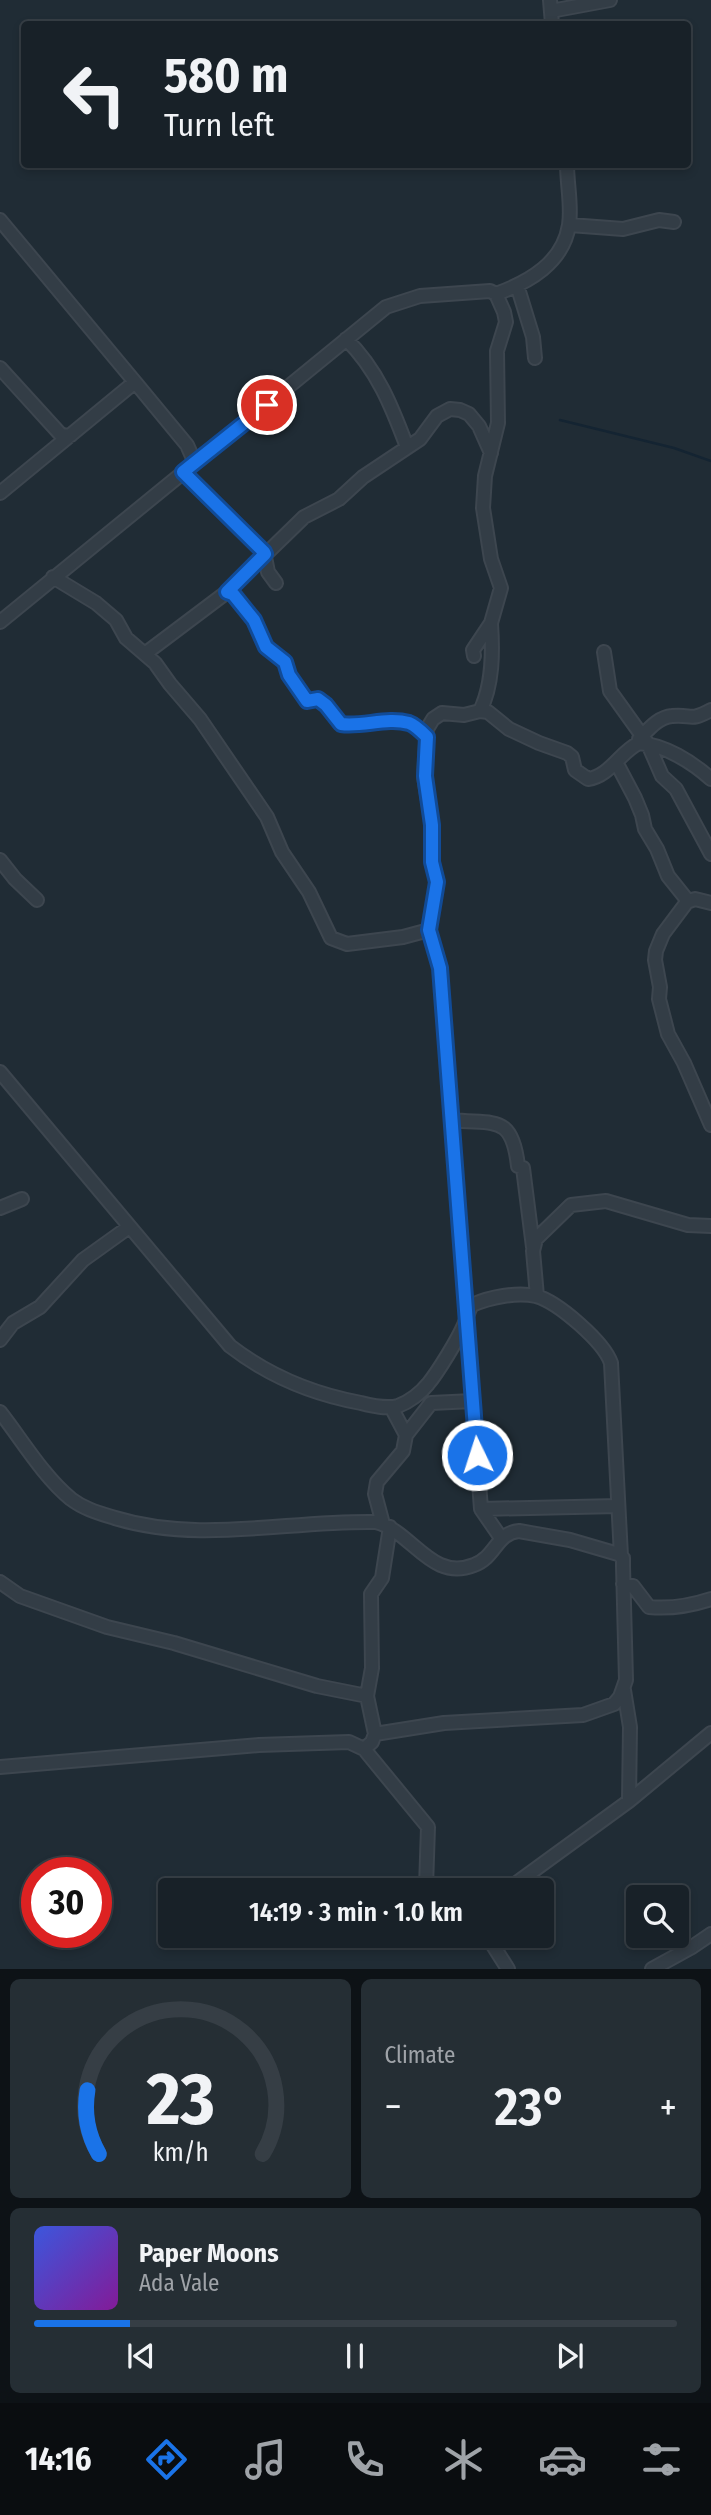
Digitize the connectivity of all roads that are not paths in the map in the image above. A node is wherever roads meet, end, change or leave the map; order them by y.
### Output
1 (610, 0) edge
2 (551, 12) edge
3 (566, 168) edge
4 (0, 220) edge
5 (674, 222) dead end
6 (570, 225) junction
7 (517, 285) junction
8 (496, 294) junction
9 (346, 339) junction
10 (535, 358) dead end
11 (0, 368) edge
12 (135, 382) junction
13 (71, 435) junction
14 (407, 447) junction
15 (491, 453) junction
16 (195, 463) junction
17 (183, 472) junction
18 (0, 493) edge
19 (265, 554) junction
20 (53, 577) junction
21 (276, 583) dead end
22 (227, 592) junction
23 (0, 622) edge
24 (491, 623) junction
25 (604, 652) dead end
26 (146, 653) junction
27 (474, 656) dead end
28 (711, 709) edge
29 (480, 711) junction
30 (427, 737) junction
31 (645, 740) junction
32 (616, 762) junction
33 (711, 779) edge
34 (711, 854) edge
35 (0, 860) edge
36 (37, 900) dead end
37 (688, 901) junction
38 (711, 903) edge
39 (429, 930) junction
40 (0, 1072) edge
41 (452, 1120) junction
42 (711, 1125) edge
43 (22, 1199) dead end
44 (0, 1208) edge
45 (711, 1226) edge
46 (129, 1227) junction
47 (533, 1251) junction
48 (537, 1296) junction
49 (466, 1315) junction
50 (0, 1340) edge
51 (473, 1401) junction
52 (431, 1403) junction
53 (395, 1406) junction
54 (0, 1412) edge
55 (406, 1435) junction
56 (618, 1506) junction
57 (481, 1509) junction
58 (386, 1525) junction
59 (501, 1538) junction
60 (621, 1556) junction
61 (0, 1582) edge
62 (624, 1584) junction
63 (711, 1599) edge
64 (624, 1690) junction
65 (367, 1696) junction
66 (711, 1733) edge
67 (375, 1734) junction
68 (364, 1749) junction
69 (0, 1768) edge
70 (629, 1801) junction
71 (425, 1878) edge
72 (523, 1878) edge
73 (711, 1934) edge
74 (495, 1948) edge
75 (508, 1969) edge
76 (652, 1969) edge

1 - 2 street
3 - 6 street
4 - 12 street
5 - 6 street
6 - 7 street
7 - 8 street
7 - 10 street
8 - 9 street
8 - 15 street
9 - 14 street
9 - 16 street
11 - 13 street
12 - 13 street
12 - 16 street
13 - 18 street
14 - 15 street
14 - 19 street
15 - 24 street
16 - 17 street
17 - 19 street
17 - 20 street
19 - 21 street
19 - 22 street
20 - 23 street
20 - 26 street
22 - 26 street
22 - 30 street
24 - 27 street
24 - 29 street
25 - 31 street
26 - 39 street
28 - 31 street
29 - 30 street
29 - 32 street
30 - 39 street
31 - 32 street
31 - 33 street
31 - 34 street
32 - 37 street
35 - 36 street
37 - 38 street
37 - 42 street
39 - 41 street
40 - 46 street
41 - 47 street
41 - 49 street
43 - 44 street
45 - 47 street
46 - 50 street
46 - 53 street
47 - 48 street
48 - 49 street
48 - 56 street
49 - 51 street
49 - 53 street
51 - 52 street
51 - 57 street
52 - 53 street
52 - 55 street
53 - 55 street
54 - 58 street
55 - 58 street
56 - 57 street
56 - 60 street
57 - 59 street
58 - 59 street
58 - 65 street
59 - 60 street
60 - 62 street
61 - 65 street
62 - 63 street
62 - 64 street
64 - 67 street
64 - 70 street
65 - 67 street
66 - 70 street
67 - 68 street
68 - 69 street
68 - 71 street
70 - 72 street
73 - 76 street
74 - 75 street

